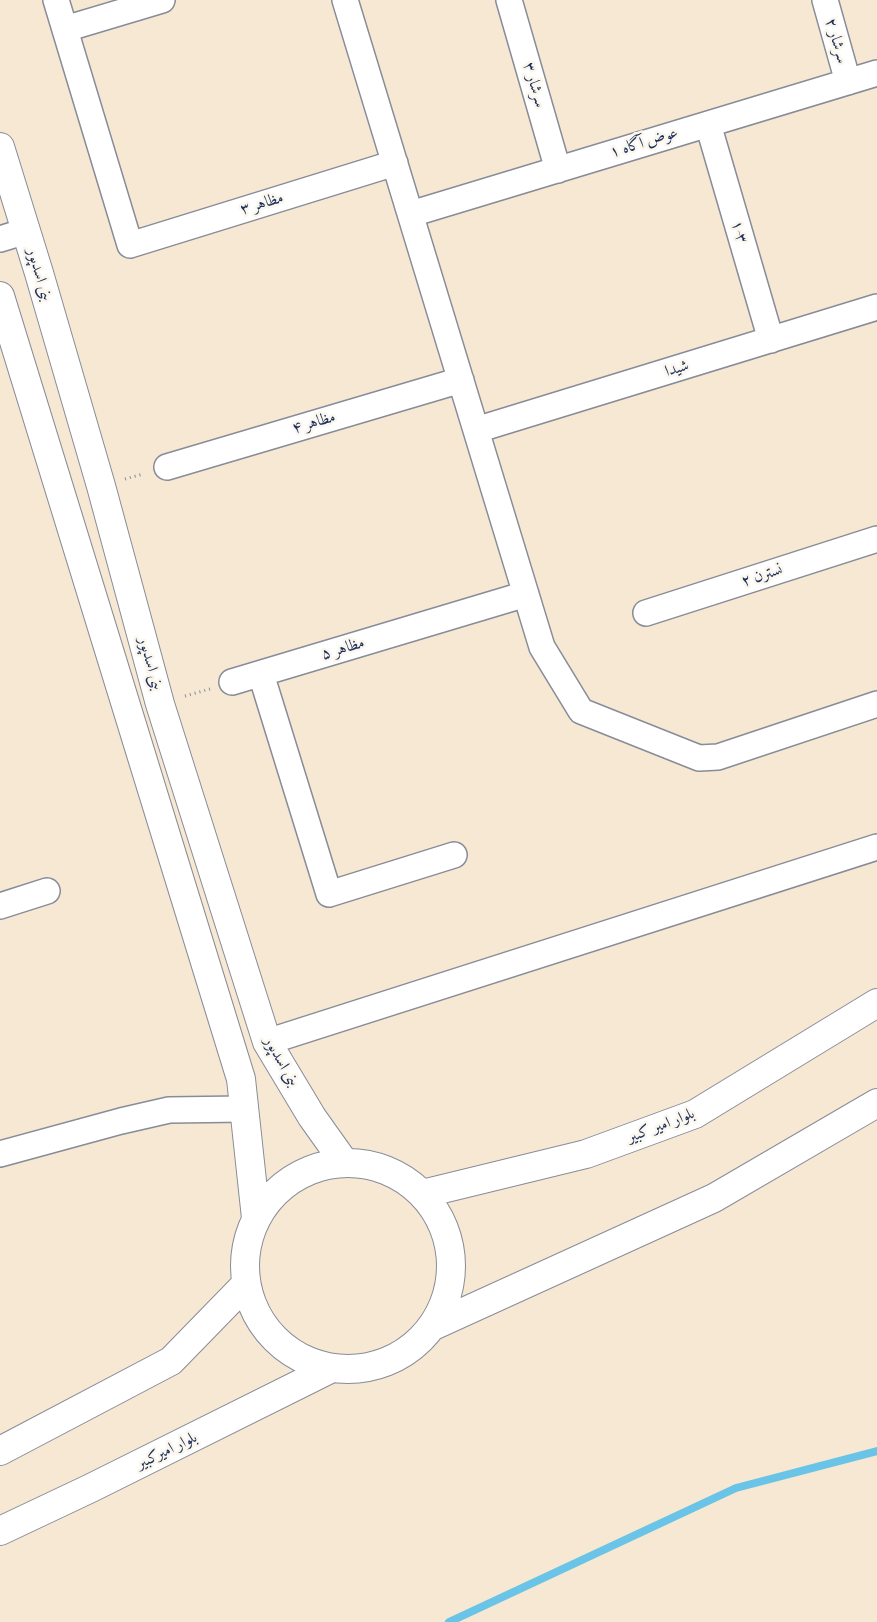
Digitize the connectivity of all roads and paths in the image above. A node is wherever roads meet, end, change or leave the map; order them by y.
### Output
1 (56, 0) edge
2 (162, 0) edge
3 (345, 0) edge
4 (510, 0) edge
5 (825, 0) edge
6 (65, 28) junction
7 (877, 73) edge
8 (848, 82) junction
9 (708, 124) junction
10 (0, 147) edge
11 (395, 163) junction
12 (558, 170) junction
13 (411, 214) junction
14 (26, 231) junction
15 (0, 239) edge
16 (0, 296) edge
17 (877, 307) edge
18 (770, 340) junction
19 (461, 380) junction
20 (476, 430) junction
21 (168, 467) joint
22 (100, 486) junction
23 (875, 546) edge
24 (526, 594) junction
25 (646, 613) dead end
26 (261, 674) junction
27 (232, 682) joint
28 (160, 704) junction
29 (877, 704) edge
30 (877, 847) edge
31 (454, 855) dead end
32 (46, 891) dead end
33 (0, 906) edge
34 (877, 1003) edge
35 (267, 1042) junction
36 (877, 1103) edge
37 (244, 1109) junction
38 (0, 1154) edge
39 (344, 1162) junction
40 (422, 1194) junction
41 (256, 1218) junction
42 (246, 1284) junction
43 (433, 1326) junction
44 (332, 1368) junction
45 (0, 1451) edge
46 (0, 1531) edge

1 - 6 street
2 - 6 street
3 - 11 street
4 - 12 street, سرشار ۳
5 - 8 street, سرشار ۲
6 - 11 street, مظاهر ۳
7 - 8 street, عوض آگاه ۱
8 - 9 street, عوض آگاه ۱
9 - 12 street, عوض آگاه ۱
9 - 18 street, ۱-۳
10 - 14 main road, بنی اسدپور
11 - 13 street
12 - 13 street, عوض آگاه ۱
13 - 19 street
14 - 15 street
14 - 22 main road, بنی اسدپور
16 - 37 main road
17 - 18 street, شیدا
18 - 20 street, شیدا
19 - 20 street
19 - 21 street, مظاهر ۴
20 - 24 street
21 - 22 path
22 - 28 main road, بنی اسدپور
23 - 25 street, نسترن ۲
24 - 26 street, مظاهر ۵
24 - 29 street
26 - 27 street, مظاهر ۵
26 - 31 street
27 - 28 path
28 - 35 main road, بنی اسدپور
30 - 35 street
32 - 33 street
34 - 40 main road, بلوار امیر کبیر
35 - 39 main road, بنی اسدپور
36 - 43 main road
37 - 38 street
37 - 41 main road
39 - 40 main road
39 - 41 main road
40 - 43 main road
41 - 42 main road
42 - 44 main road
42 - 45 main road
43 - 44 main road
44 - 46 main road, بلوار امیرکبیر

